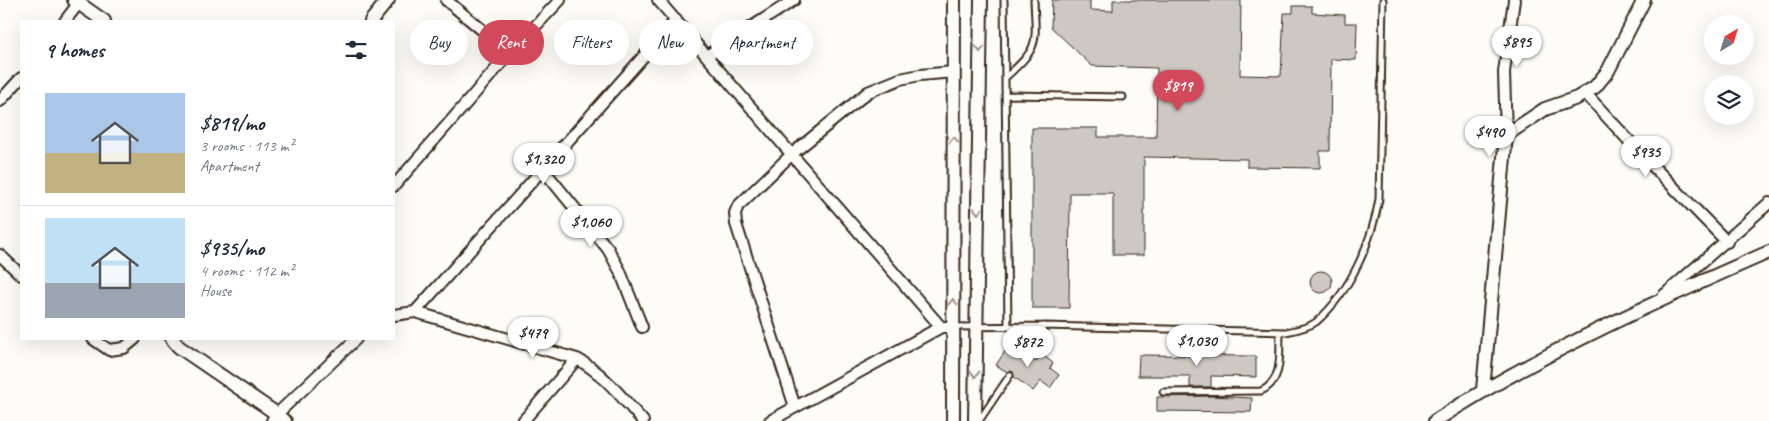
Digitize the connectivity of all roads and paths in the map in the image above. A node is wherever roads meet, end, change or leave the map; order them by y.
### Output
1 (388, 0) edge
2 (446, 0) edge
3 (560, 0) edge
4 (658, 0) edge
5 (794, 0) edge
6 (954, 0) edge
7 (981, 0) edge
8 (1004, 0) edge
9 (1034, 0) edge
10 (1383, 0) edge
11 (1514, 0) edge
12 (1644, 0) edge
13 (78, 1) edge
14 (66, 20) edge
15 (103, 20) edge
16 (372, 20) edge
17 (541, 20) edge
18 (676, 20) edge
19 (478, 26) edge
20 (701, 47) edge
21 (708, 55) junction
22 (639, 61) edge
23 (500, 65) edge
24 (954, 72) junction
25 (1005, 78) junction
26 (20, 79) edge
27 (1586, 94) junction
28 (1005, 95) junction
29 (1123, 97) dead end
30 (0, 101) edge
31 (1506, 135) junction
32 (792, 154) junction
33 (542, 168) junction
34 (395, 185) edge
35 (1769, 202) edge
36 (1727, 242) junction
37 (1769, 252) edge
38 (0, 255) edge
39 (20, 273) edge
40 (1659, 300) junction
41 (415, 312) junction
42 (395, 315) edge
43 (1044, 326) junction
44 (642, 327) dead end
45 (947, 327) junction
46 (1008, 327) junction
47 (976, 328) junction
48 (1280, 332) junction
49 (94, 340) edge
50 (134, 340) edge
51 (173, 340) edge
52 (355, 340) edge
53 (1024, 354) dead end
54 (577, 359) junction
55 (1010, 375) dead end
56 (1483, 390) junction
57 (1163, 392) dead end
58 (795, 407) junction
59 (279, 419) edge
60 (523, 421) edge
61 (643, 421) edge
62 (770, 421) edge
63 (953, 421) edge
64 (977, 421) edge
65 (1436, 421) edge

1 - 16 street
2 - 19 street
3 - 17 street
4 - 18 street
5 - 21 street
6 - 24 street
7 -> 47 street
8 - 25 lane
9 - 25 lane
10 - 48 lane
11 - 31 street
12 - 27 street
13 - 14 street
13 - 15 street
20 - 21 street
21 - 32 street
22 - 33 street
23 - 34 street
24 - 32 street
45 -> 24 street
25 - 28 lane
26 - 30 street
27 - 31 street
27 - 36 street
28 - 29 lane
28 - 46 lane
31 - 56 street
32 - 45 street
32 - 58 street
33 - 41 street
33 - 44 street
35 - 36 street
36 - 40 street
37 - 40 street
38 - 39 street
40 - 56 street
41 - 42 street
41 - 54 street
43 - 46 lane
43 - 48 lane
43 - 53 lane
45 - 47 lane
45 - 58 street
45 - 63 street
46 - 47 lane
47 -> 64 street
48 - 57 lane
49 - 50 street
51 - 59 street
52 - 59 street
54 - 60 street
54 - 61 street
55 - 64 lane
56 - 65 street
58 - 62 street

